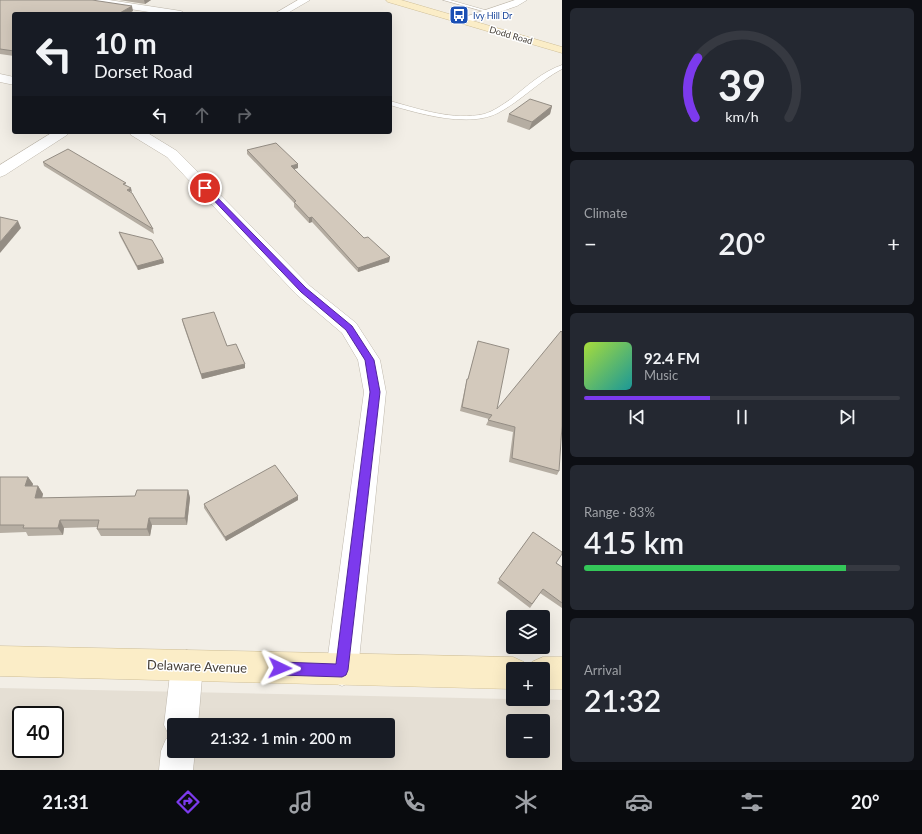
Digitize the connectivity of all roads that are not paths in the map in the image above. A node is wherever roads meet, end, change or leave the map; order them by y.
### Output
1 (91, 0) edge
2 (305, 0) edge
3 (391, 0) edge
4 (445, 0) edge
5 (522, 0) edge
6 (168, 12) edge
7 (283, 12) edge
8 (490, 12) junction
9 (464, 21) junction
10 (562, 50) edge
11 (562, 67) edge
12 (0, 78) edge
13 (12, 81) edge
14 (392, 104) edge
15 (59, 134) edge
16 (139, 134) edge
17 (0, 172) edge
18 (0, 661) edge
19 (187, 666) junction
20 (342, 670) junction
21 (506, 673) edge
22 (550, 673) edge
23 (562, 673) edge
24 (182, 718) edge
25 (177, 758) edge
26 (176, 770) edge

1 - 6 street
2 - 7 street
3 - 9 main road, Dodd Road
4 - 8 lane
5 - 8 street
8 - 9 street
9 - 10 main road, Dodd Road
11 - 14 lane
12 - 13 street
15 - 17 street
16 - 20 street
18 - 19 main road, Delaware Avenue
19 - 20 main road, Delaware Avenue
19 - 24 street
20 - 21 main road, Delaware Avenue
22 - 23 main road
25 - 26 street

